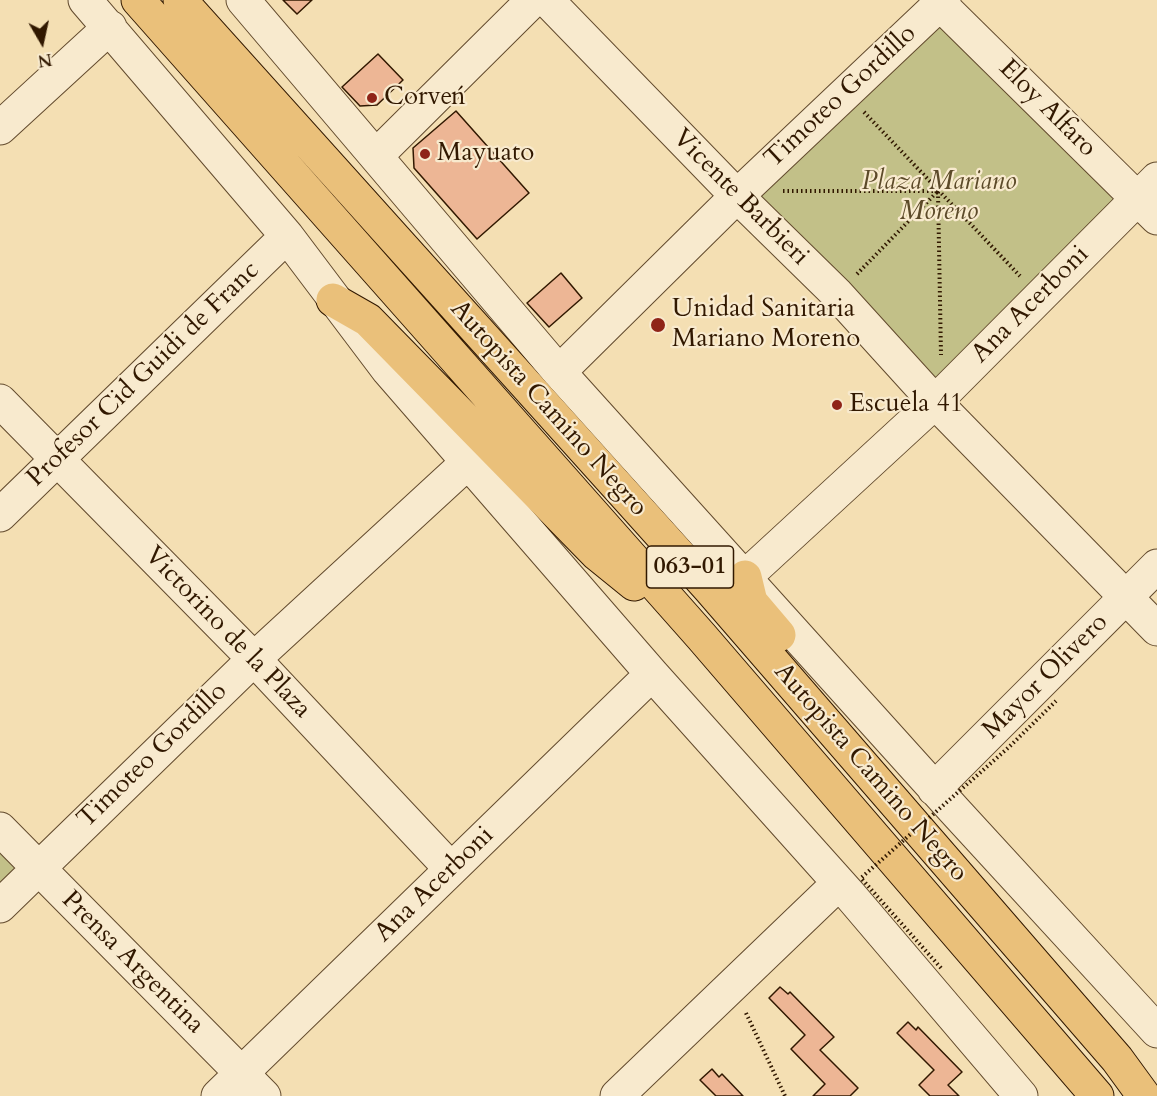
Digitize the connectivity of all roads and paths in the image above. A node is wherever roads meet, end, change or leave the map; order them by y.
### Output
1 (85, 0) edge
2 (138, 0) edge
3 (180, 0) edge
4 (243, 0) edge
5 (532, 0) edge
6 (547, 0) edge
7 (940, 1) edge
8 (110, 27) junction
9 (847, 93) junction
10 (0, 128) edge
11 (377, 155) junction
12 (746, 187) junction
13 (938, 191) junction
14 (1151, 198) edge
15 (287, 236) junction
16 (837, 294) junction
17 (1040, 296) junction
18 (333, 300) junction
19 (559, 372) junction
20 (938, 398) junction
21 (0, 401) edge
22 (57, 460) junction
23 (467, 463) junction
24 (0, 515) edge
25 (1157, 566) edge
26 (745, 577) junction
27 (1127, 596) junction
28 (1157, 629) edge
29 (701, 636) junction
30 (254, 659) junction
31 (652, 674) junction
32 (1056, 701) dead end
33 (934, 789) junction
34 (896, 803) junction
35 (0, 829) edge
36 (38, 868) junction
37 (451, 868) junction
38 (839, 883) junction
39 (0, 906) edge
40 (941, 968) dead end
41 (733, 986) junction
42 (1157, 1031) edge
43 (253, 1085) edge
44 (218, 1096) edge
45 (617, 1096) edge
46 (785, 1096) edge
47 (1021, 1096) edge
48 (1097, 1096) edge
49 (1144, 1096) edge

1 - 8 street
2 - 29 highway, Autopista Camino Negro / 063-01
3 - 34 highway, Autopista Camino Negro / 063-01
4 - 11 street
5 - 11 street
6 - 12 street, Vicente Barbieri
7 - 9 street, Timoteo Gordillo
7 - 14 street, Eloy Alfaro
8 - 10 street
8 - 15 street
9 - 12 street, Timoteo Gordillo
9 - 13 path
11 - 19 street
12 - 13 path
12 - 16 street, Vicente Barbieri
12 - 19 street, Timoteo Gordillo
13 - 16 path
13 - 17 path
13 - 20 path
14 - 17 street, Ana Acerboni
15 - 18 street
15 - 22 street, Profesor Cid Guidi de Franc
16 - 20 street, Vicente Barbieri
17 - 20 street, Ana Acerboni
18 - 23 street
18 - 29 highway
19 - 26 street
20 - 26 street, Ana Acerboni
20 - 27 street, Vicente Barbieri
21 - 22 street, Victorino de la Plaza
22 - 24 street, Profesor Cid Guidi de Franc
22 - 30 street, Victorino de la Plaza
23 - 30 street, Timoteo Gordillo
23 - 31 street
25 - 27 street, Mayor Olivero
26 - 33 street
26 - 34 highway
27 - 28 street, Vicente Barbieri
27 - 33 street, Mayor Olivero
29 - 48 highway, Autopista Camino Negro / 063-01
30 - 36 street, Timoteo Gordillo
30 - 37 street, Victorino de la Plaza
31 - 37 street, Ana Acerboni
31 - 38 street
32 - 40 path, bridge
33 - 42 street
34 - 49 highway, Autopista Camino Negro / 063-01
35 - 36 street, Prensa Argentina
36 - 39 street, Timoteo Gordillo
36 - 43 street, Prensa Argentina
37 - 43 street, Ana Acerboni
38 - 41 street
38 - 47 street
41 - 45 street
41 - 46 path
43 - 44 street, Ana Acerboni

